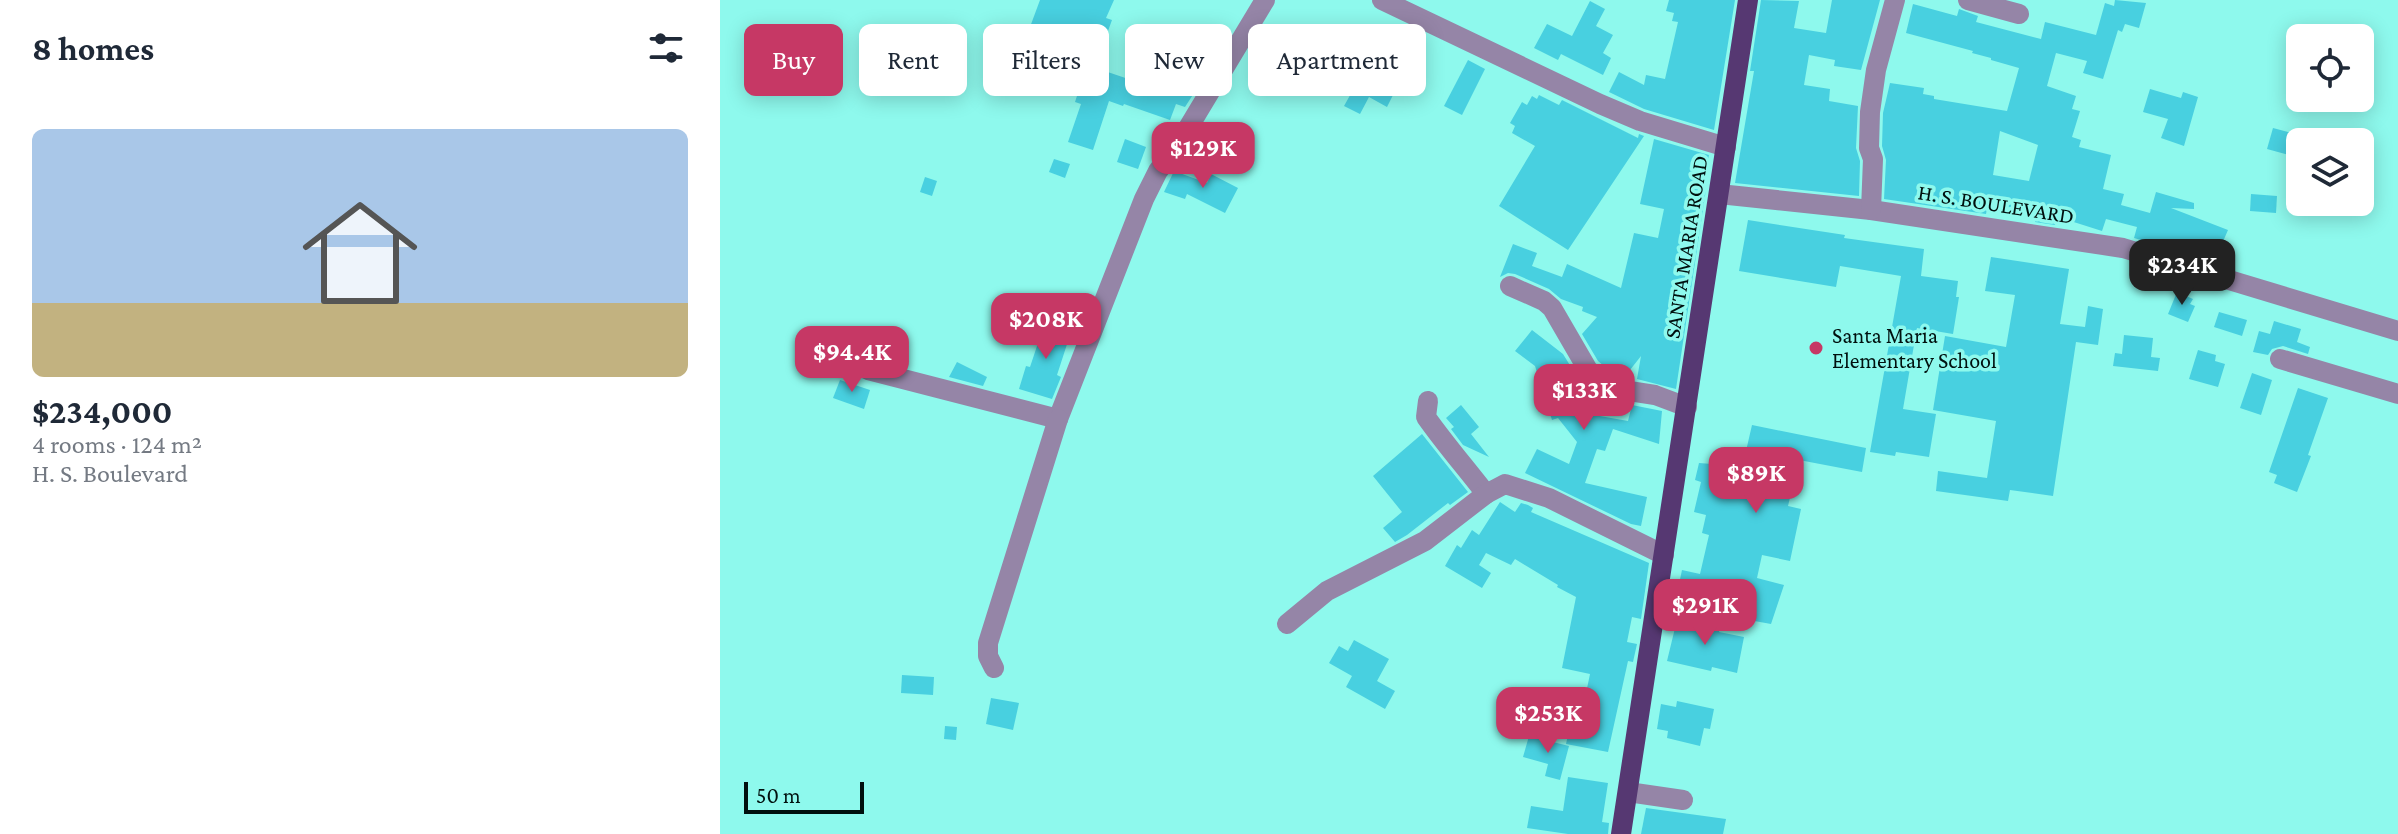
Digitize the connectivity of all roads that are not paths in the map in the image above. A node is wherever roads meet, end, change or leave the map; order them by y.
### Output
1 (1265, 0) edge
2 (1382, 0) edge
3 (1748, 0) edge
4 (1895, 0) edge
5 (1968, 0) edge
6 (2019, 14) dead end
7 (1726, 147) junction
8 (1719, 194) junction
9 (1871, 210) junction
10 (1510, 286) dead end
11 (2398, 331) edge
12 (2280, 359) dead end
13 (868, 370) dead end
14 (2398, 394) edge
15 (1428, 401) dead end
16 (1687, 407) junction
17 (1058, 419) junction
18 (1486, 494) junction
19 (1664, 555) junction
20 (1287, 624) dead end
21 (994, 668) dead end
22 (1628, 792) junction
23 (1683, 800) dead end
24 (1621, 834) edge

1 - 17 street
2 - 7 street
3 - 7 main road, SANTA MARIA ROAD
4 - 9 street
5 - 6 street
7 - 8 main road, SANTA MARIA ROAD
8 - 9 street, H. S. BOULEVARD
8 - 16 main road, SANTA MARIA ROAD
9 - 11 street, H. S. BOULEVARD
10 - 16 street
12 - 14 street
13 - 17 street
15 - 18 street
16 - 19 main road, SANTA MARIA ROAD
17 - 21 street
18 - 19 street
18 - 20 street
19 - 22 main road, SANTA MARIA ROAD
22 - 23 street
22 - 24 main road, SANTA MARIA ROAD

